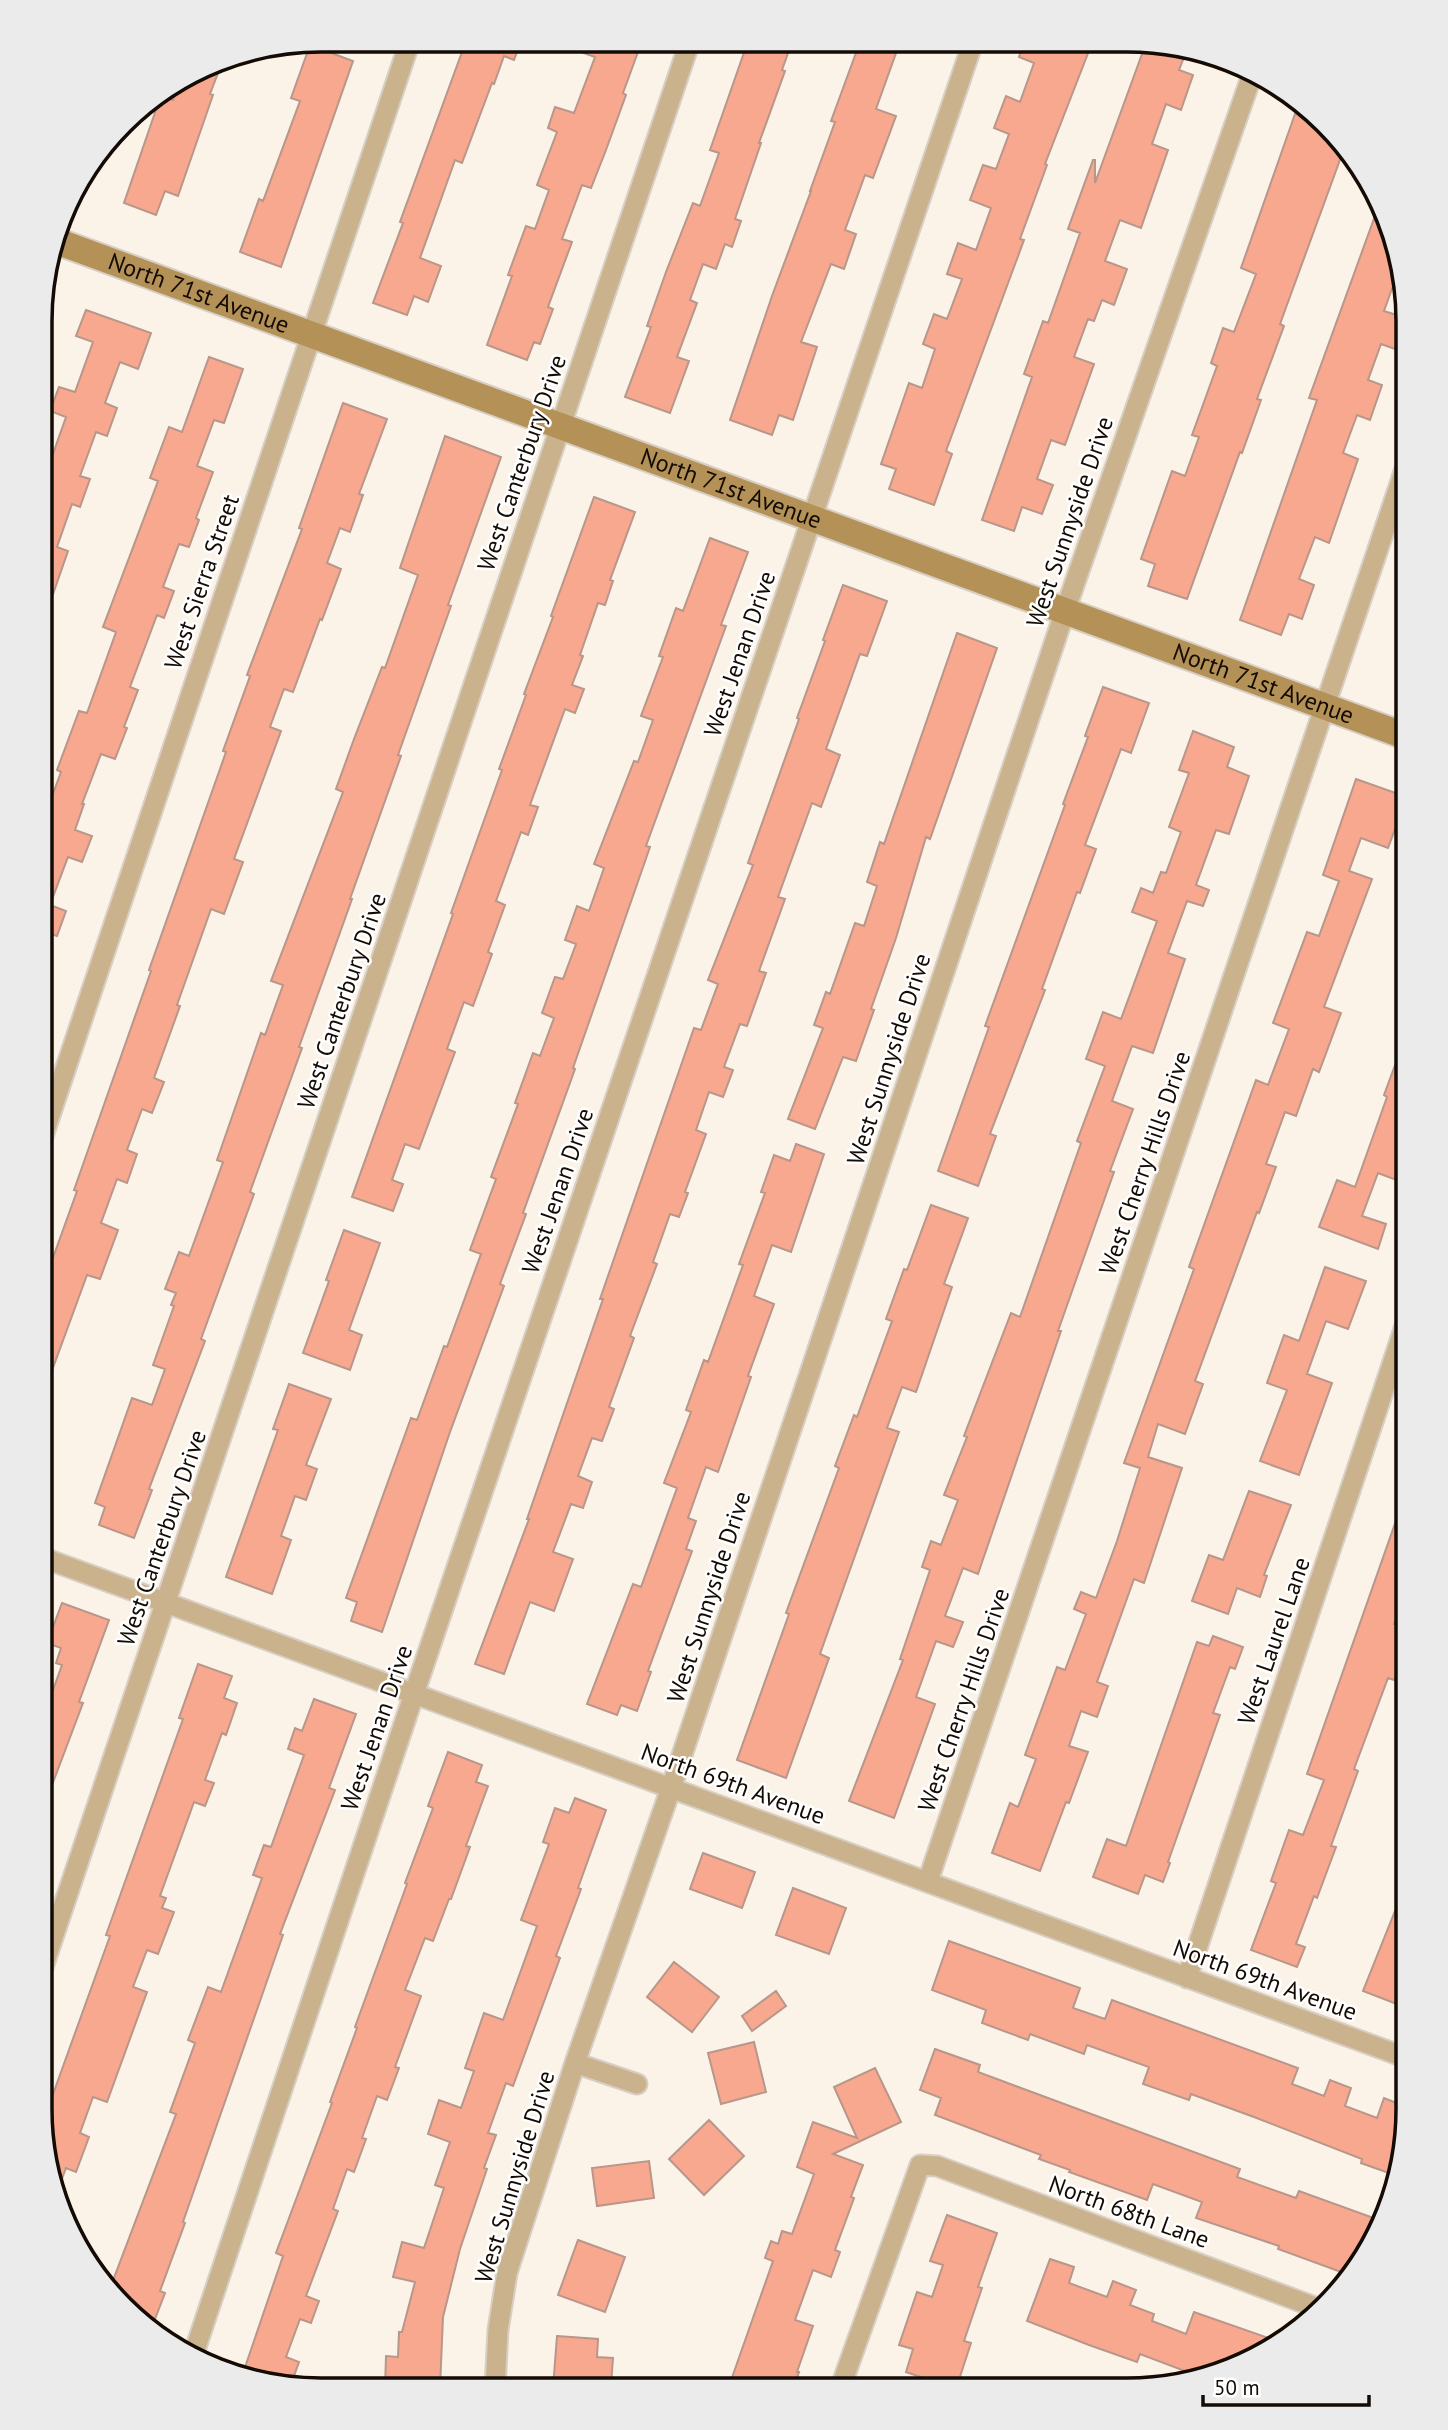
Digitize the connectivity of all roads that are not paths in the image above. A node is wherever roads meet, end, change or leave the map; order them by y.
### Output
1 (406, 52) edge
2 (686, 52) edge
3 (970, 52) edge
4 (1249, 81) edge
5 (64, 244) edge
6 (310, 335) junction
7 (561, 426) junction
8 (1396, 496) edge
9 (811, 518) junction
10 (1065, 611) junction
11 (1325, 706) junction
12 (1396, 733) edge
13 (52, 1106) edge
14 (1396, 1353) edge
15 (52, 1561) edge
16 (166, 1602) junction
17 (414, 1693) junction
18 (671, 1788) junction
19 (928, 1881) junction
20 (52, 1940) edge
21 (1187, 1978) junction
22 (1396, 2054) edge
23 (575, 2063) junction
24 (637, 2084) dead end
25 (1310, 2305) edge
26 (196, 2347) edge
27 (496, 2378) edge
28 (844, 2378) edge

1 - 6 street, West Sierra Street
2 - 7 street, West Canterbury Drive
3 - 9 street, West Jenan Drive
4 - 10 street, West Sunnyside Drive
5 - 6 street, North 71st Avenue
6 - 7 street, North 71st Avenue
6 - 13 street, West Sierra Street
7 - 9 street, North 71st Avenue
7 - 16 street, West Canterbury Drive
8 - 11 street, West Cherry Hills Drive
9 - 10 street, North 71st Avenue
9 - 17 street, West Jenan Drive
10 - 11 street, North 71st Avenue
10 - 18 street, West Sunnyside Drive
11 - 12 street, North 71st Avenue
11 - 19 street, West Cherry Hills Drive
14 - 21 street, West Laurel Lane
15 - 16 street, North 69th Avenue
16 - 17 street, North 69th Avenue
16 - 20 street, West Canterbury Drive
17 - 18 street, North 69th Avenue
17 - 26 street, West Jenan Drive
18 - 19 street, North 69th Avenue
18 - 23 street, West Sunnyside Drive
19 - 21 street, North 69th Avenue
21 - 22 street, North 69th Avenue
23 - 24 street, West Sunnyside Drive
23 - 27 street, West Sunnyside Drive
25 - 28 street, North 68th Lane

